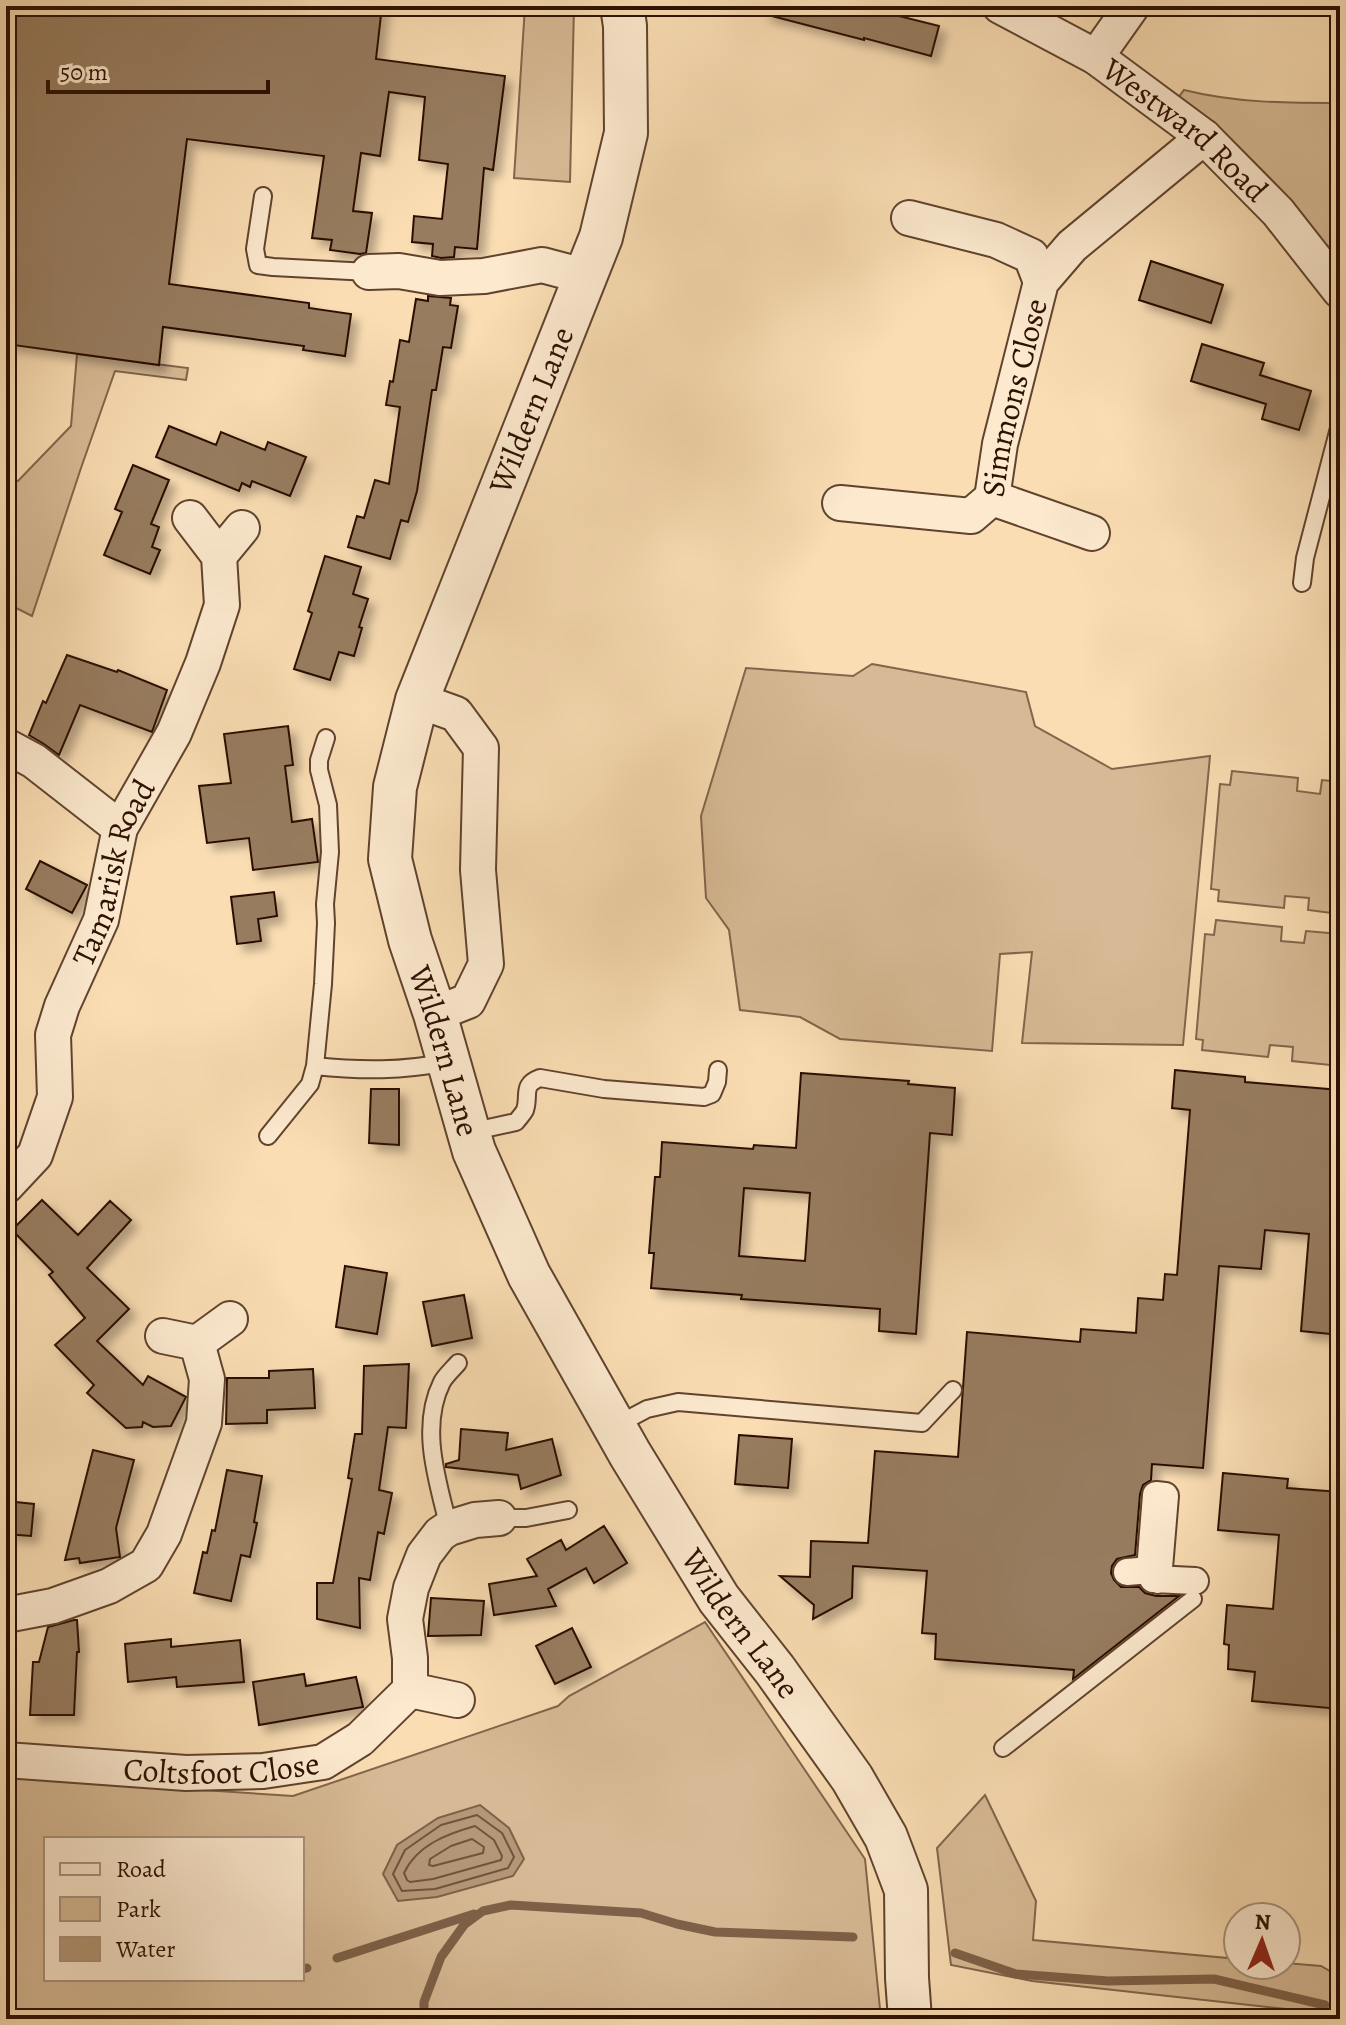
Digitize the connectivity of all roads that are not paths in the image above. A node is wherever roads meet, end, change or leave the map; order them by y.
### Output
1 (622, 6) edge
2 (1000, 6) edge
3 (1132, 6) edge
4 (1096, 57) junction
5 (1204, 137) junction
6 (263, 196) dead end
7 (909, 218) dead end
8 (387, 262) joint
9 (584, 276) junction
10 (1041, 282) junction
11 (1340, 291) edge
12 (1340, 340) edge
13 (992, 498) junction
14 (840, 503) dead end
15 (190, 518) dead end
16 (242, 528) dead end
17 (1092, 533) dead end
18 (219, 556) junction
19 (1302, 583) dead end
20 (417, 700) junction
21 (326, 738) dead end
22 (6, 746) edge
23 (120, 828) junction
24 (435, 1014) junction
25 (448, 1062) junction
26 (315, 1066) junction
27 (718, 1070) dead end
28 (469, 1133) junction
29 (268, 1136) dead end
30 (6, 1186) edge
31 (230, 1319) dead end
32 (163, 1336) dead end
33 (197, 1343) junction
34 (458, 1363) dead end
35 (953, 1390) dead end
36 (614, 1427) junction
37 (568, 1510) dead end
38 (499, 1518) joint
39 (449, 1528) junction
40 (1150, 1579) dead end
41 (1194, 1590) joint
42 (6, 1615) edge
43 (410, 1690) junction
44 (457, 1700) dead end
45 (1003, 1748) dead end
46 (6, 1760) edge
47 (910, 2019) edge

1 - 9 street, Wildern Lane
2 - 4 street, Westward Road
3 - 4 street
4 - 5 street, Westward Road
5 - 10 street, Simmons Close
5 - 11 street, Westward Road
6 - 8 lane
7 - 10 street, Simmons Close
8 - 9 street
9 - 20 street, Wildern Lane
10 - 13 street, Simmons Close
12 - 19 lane
13 - 14 street, Simmons Close
13 - 17 street
15 - 18 street
16 - 18 street
18 - 23 street, Tamarisk Road
20 - 24 street, Wildern Lane
20 - 24 street
21 - 26 lane
22 - 23 street
23 - 30 street, Tamarisk Road
24 - 25 street, Wildern Lane
25 - 26 lane
25 - 28 street, Wildern Lane
26 - 29 lane
27 - 28 lane
28 - 36 street, Wildern Lane
31 - 33 street
32 - 33 street
33 - 42 street
34 - 39 lane
35 - 36 lane
36 - 47 street, Wildern Lane
37 - 38 lane
38 - 39 street
39 - 43 street
40 - 41 street
41 - 45 lane
43 - 44 street
43 - 46 street, Coltsfoot Close

